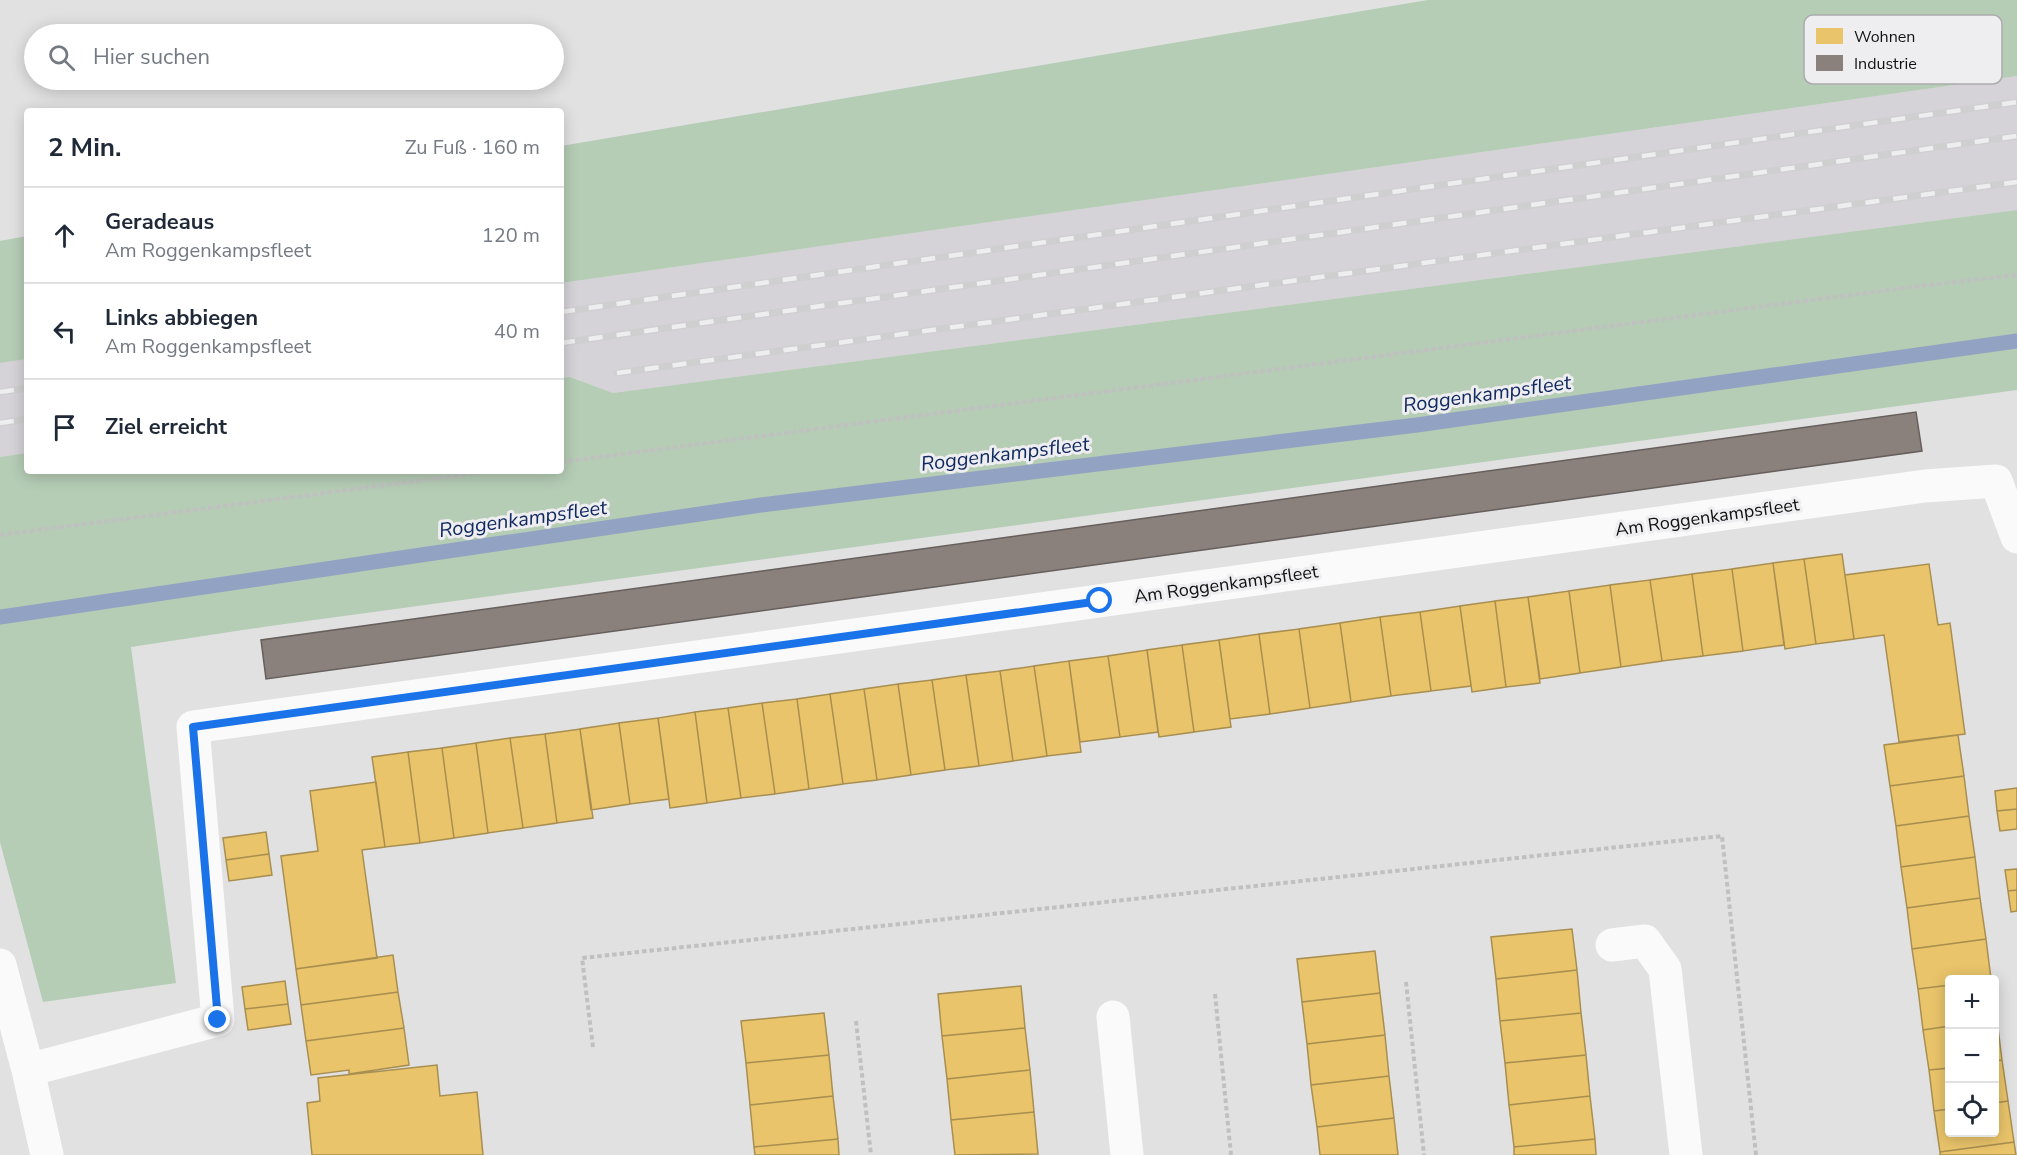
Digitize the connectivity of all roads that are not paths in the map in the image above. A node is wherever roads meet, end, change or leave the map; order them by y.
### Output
1 (2017, 537) edge
2 (1612, 945) dead end
3 (0, 965) edge
4 (1113, 1017) dead end
5 (28, 1070) junction
6 (47, 1155) edge
7 (1127, 1155) edge
8 (1686, 1155) edge

1 - 5 street, Am Roggenkampsfleet
2 - 8 street
3 - 5 street
4 - 7 street
5 - 6 street

